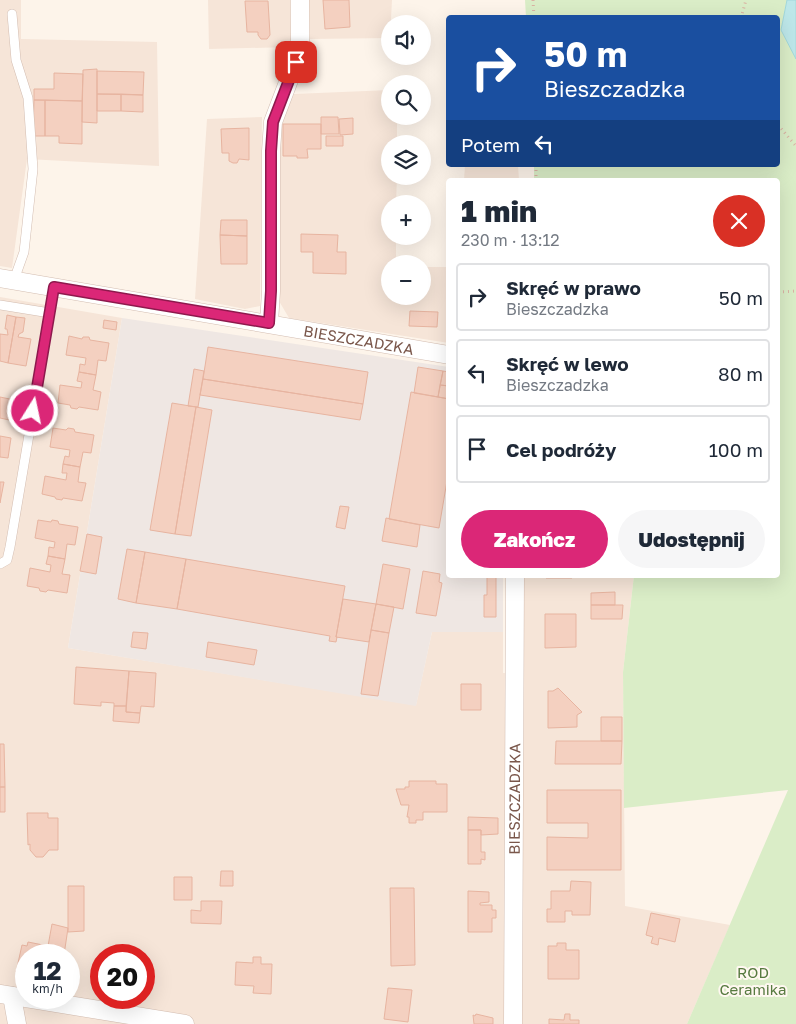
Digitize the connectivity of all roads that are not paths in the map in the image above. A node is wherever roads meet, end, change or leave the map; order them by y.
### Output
1 (300, 0) edge
2 (12, 14) dead end
3 (7, 279) edge
4 (54, 287) junction
5 (0, 305) edge
6 (50, 313) junction
7 (269, 323) junction
8 (446, 353) edge
9 (0, 564) edge
10 (515, 578) edge
11 (6, 995) edge
12 (16, 1024) edge
13 (185, 1024) edge
14 (513, 1024) edge

1 - 7 street
2 - 3 lane
3 - 4 street, BIESZCZADZKA
4 - 6 lane
4 - 7 street, BIESZCZADZKA
5 - 6 lane
6 - 9 lane
7 - 8 street, BIESZCZADZKA
10 - 14 street, BIESZCZADZKA
11 - 12 street
11 - 13 street

